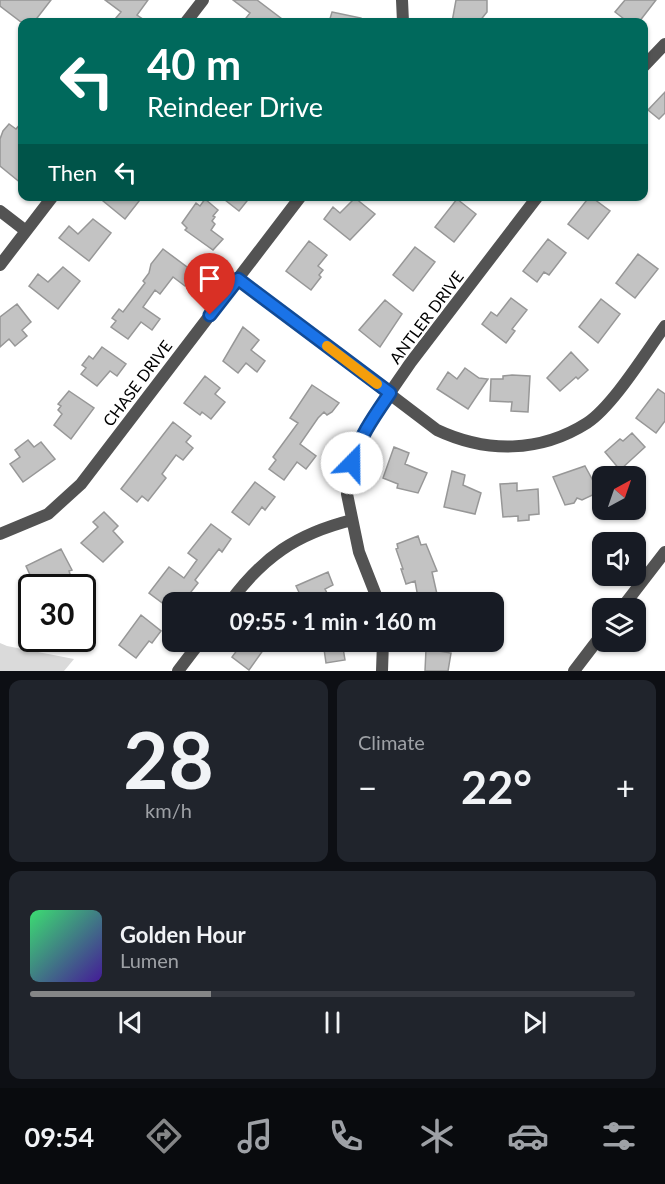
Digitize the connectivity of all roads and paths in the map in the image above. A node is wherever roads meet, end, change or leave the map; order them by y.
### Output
1 (203, 0) edge
2 (402, 0) edge
3 (189, 18) edge
4 (403, 18) edge
5 (665, 44) edge
6 (648, 62) edge
7 (48, 201) edge
8 (297, 201) edge
9 (534, 201) edge
10 (0, 211) edge
11 (26, 231) junction
12 (0, 265) edge
13 (238, 279) junction
14 (665, 326) edge
15 (390, 393) junction
16 (352, 520) junction
17 (0, 534) edge
18 (665, 552) edge
19 (238, 592) edge
20 (375, 592) edge
21 (629, 598) edge
22 (592, 647) edge
23 (192, 652) edge
24 (383, 652) edge
25 (178, 671) edge
26 (382, 671) edge
27 (574, 671) edge

1 - 3 street
2 - 4 street
5 - 6 street
7 - 11 street
8 - 13 street, CHASE DRIVE
9 - 15 street, ANTLER DRIVE
10 - 11 street
11 - 12 street
13 - 15 street
13 - 17 street, CHASE DRIVE
14 - 15 street
15 - 16 street, ANTLER DRIVE
16 - 19 street
16 - 20 street, ANTLER DRIVE
18 - 21 street
22 - 27 street
23 - 25 street
24 - 26 street

